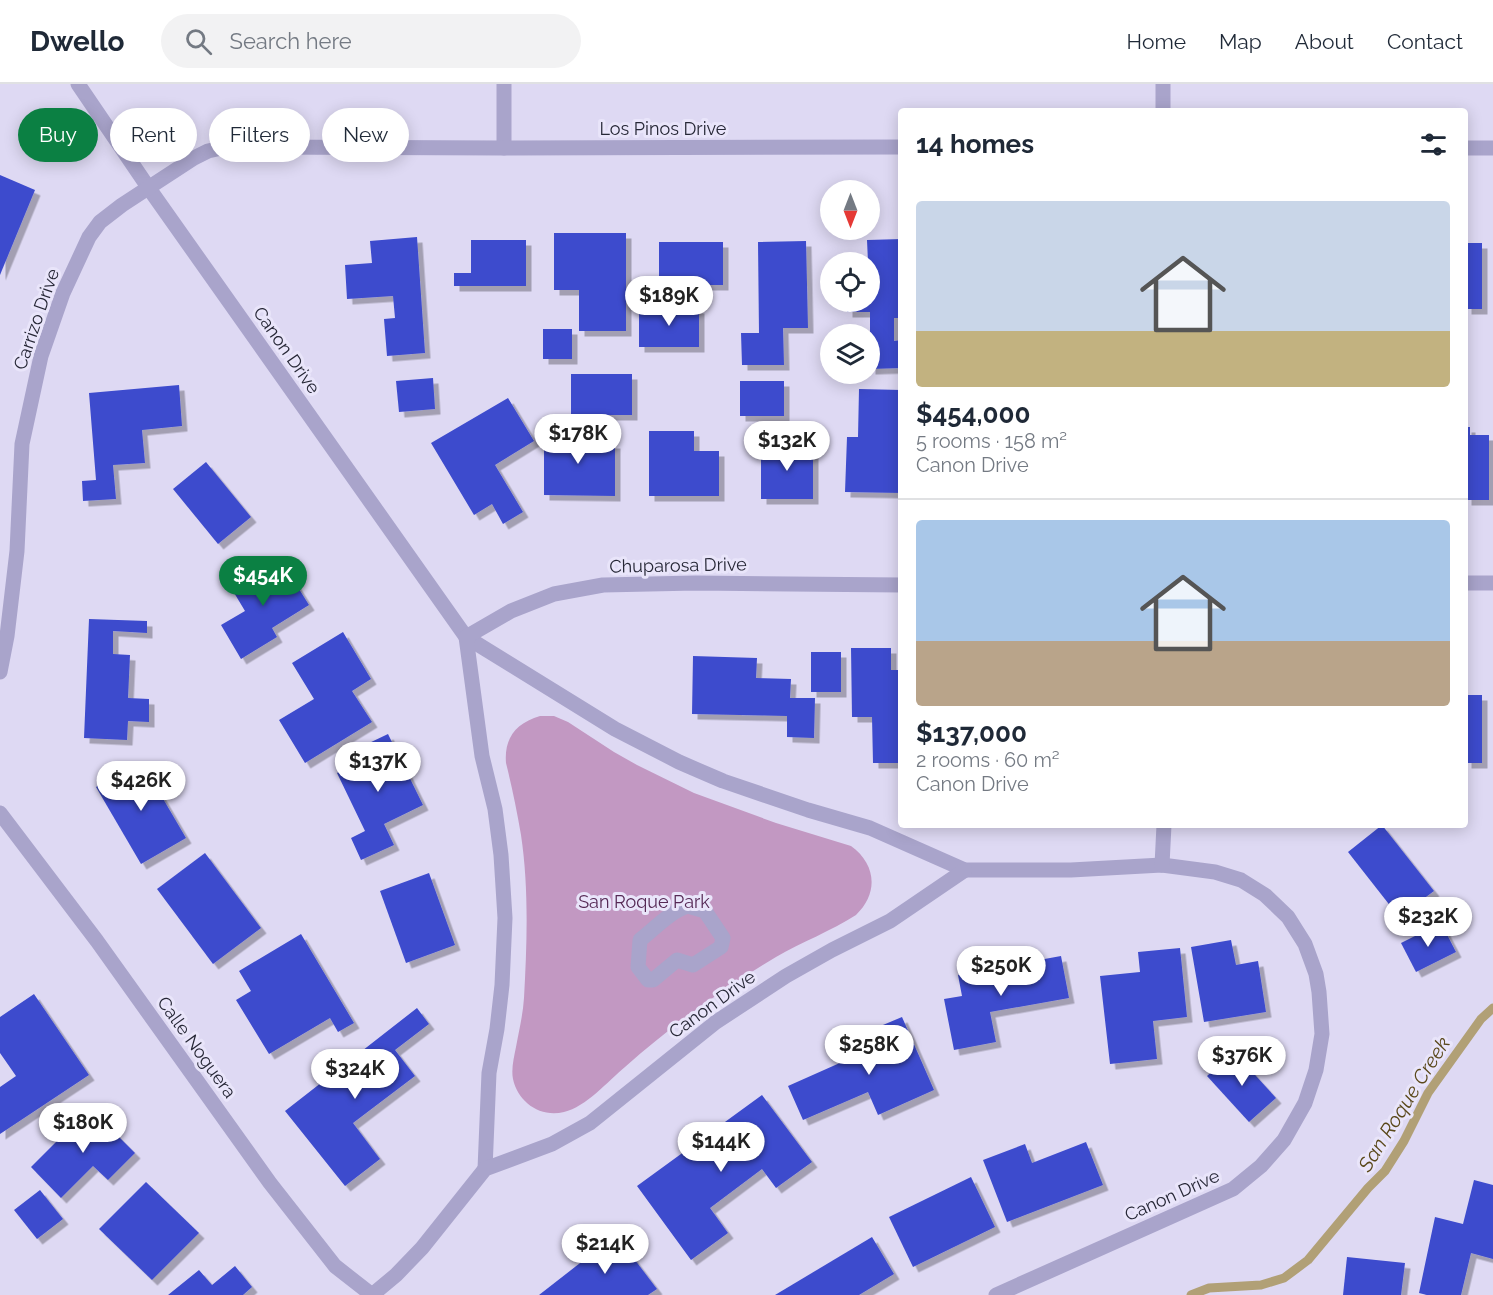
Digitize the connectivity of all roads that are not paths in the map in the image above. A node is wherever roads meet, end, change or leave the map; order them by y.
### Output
1 (78, 84) edge
2 (504, 84) edge
3 (1163, 84) edge
4 (1163, 108) edge
5 (898, 147) edge
6 (504, 148) junction
7 (1468, 148) edge
8 (1493, 148) edge
9 (148, 187) junction
10 (1468, 583) edge
11 (1493, 583) edge
12 (898, 585) edge
13 (466, 637) junction
14 (0, 672) edge
15 (0, 813) edge
16 (1164, 828) edge
17 (1162, 865) junction
18 (965, 870) junction
19 (693, 965) joint
20 (485, 1169) junction
21 (372, 1295) edge
22 (996, 1295) edge

1 - 9 street, Canon Drive
2 - 6 street
3 - 4 street
5 - 6 street, Los Pinos Drive
6 - 9 street, Los Pinos Drive
7 - 8 street
9 - 13 street, Canon Drive
9 - 14 street, Carrizo Drive
10 - 11 street
12 - 13 street, Chuparosa Drive
13 - 18 street, Canon Drive
13 - 20 street, Canon Drive
15 - 21 street, Calle Noguera
16 - 17 street
17 - 18 street, Canon Drive
17 - 22 street, Canon Drive
18 - 20 street, Canon Drive
19 - 19 street
20 - 21 street

